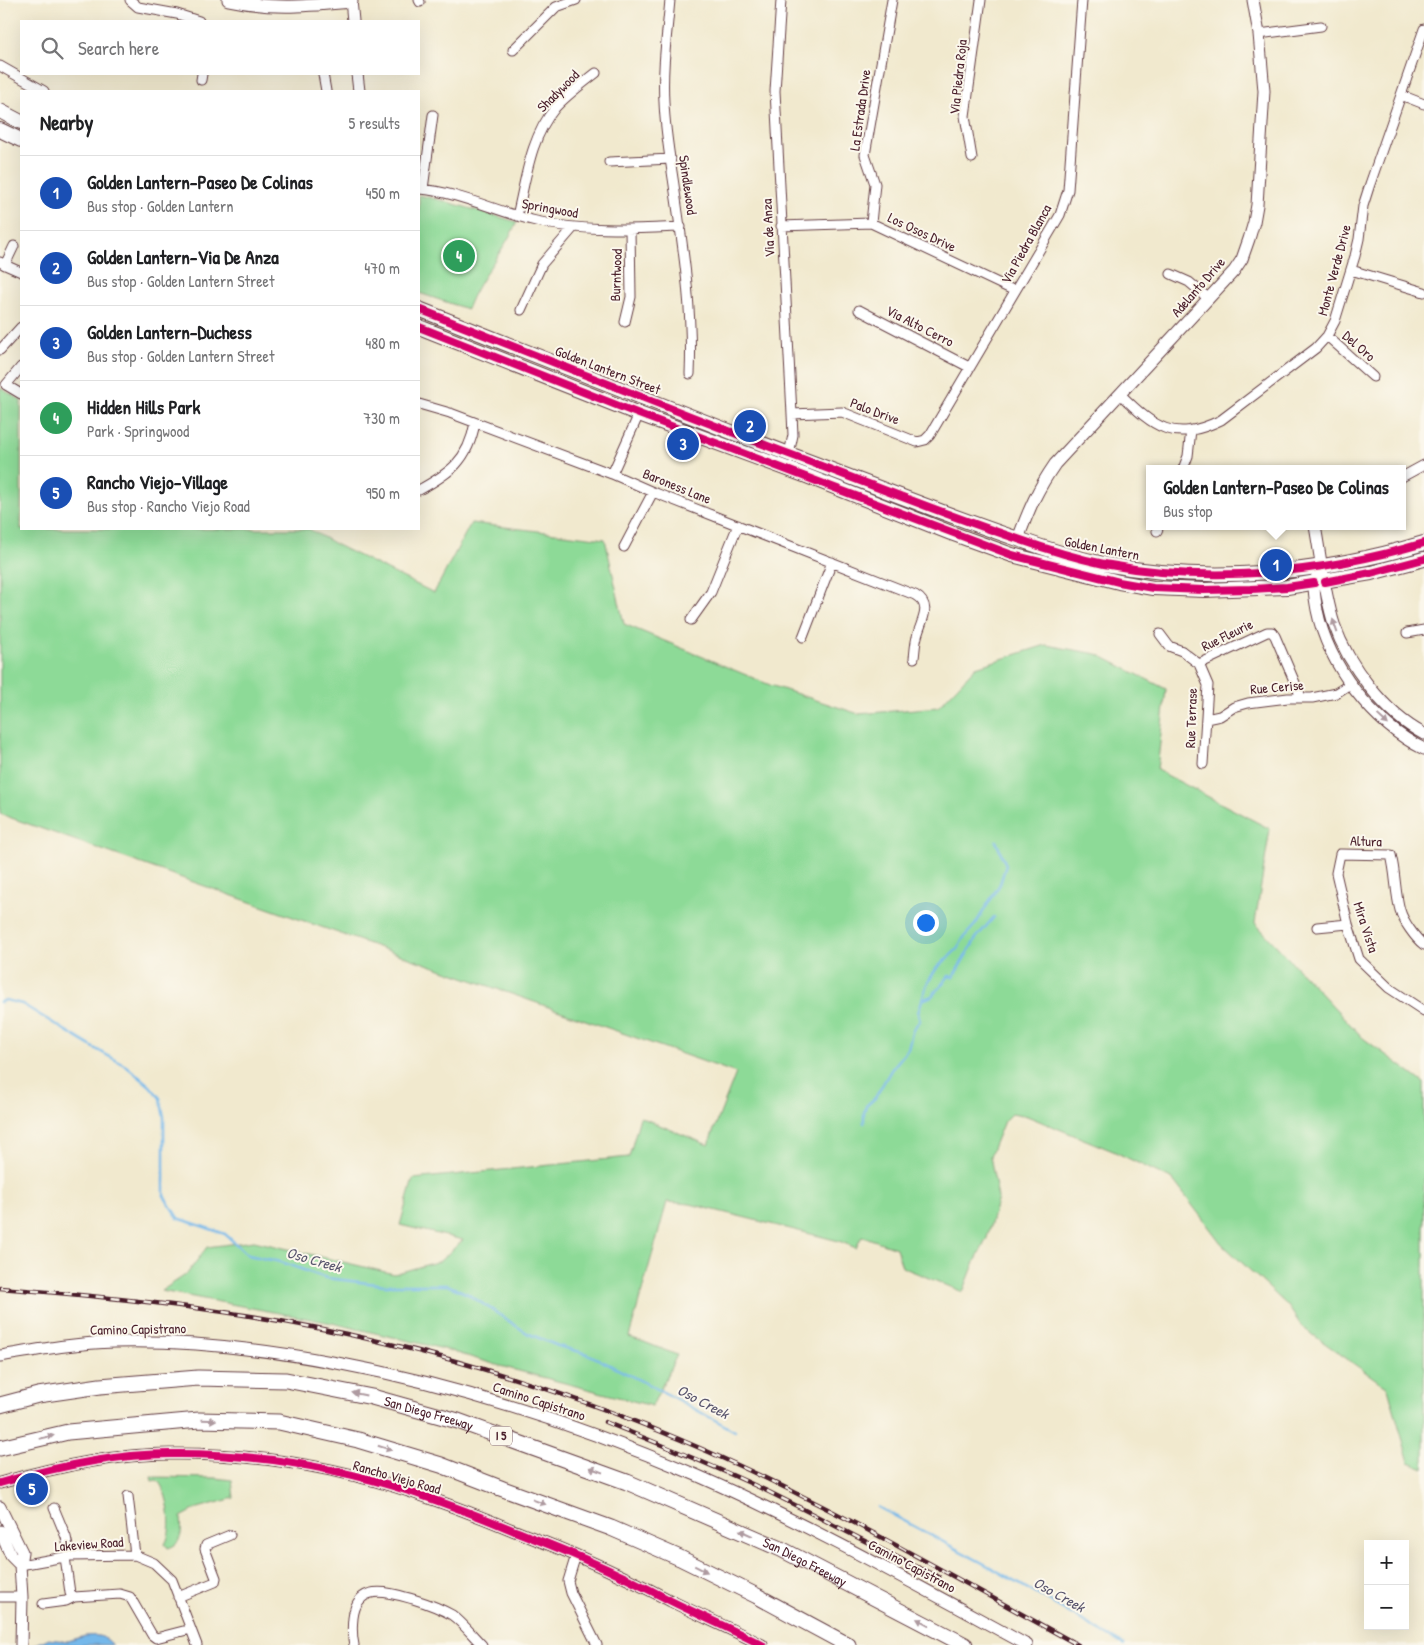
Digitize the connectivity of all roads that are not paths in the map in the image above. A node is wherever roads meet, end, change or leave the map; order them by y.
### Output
1 (228, 0) edge
2 (576, 0) edge
3 (670, 0) edge
4 (781, 0) edge
5 (892, 0) edge
6 (981, 0) edge
7 (1082, 0) edge
8 (1253, 0) edge
9 (352, 1) edge
10 (134, 2) edge
11 (554, 3) edge
12 (196, 20) edge
13 (353, 20) edge
14 (1321, 26) dead end
15 (1424, 29) edge
16 (1259, 34) junction
17 (513, 50) dead end
18 (0, 66) edge
19 (596, 73) dead end
20 (323, 75) edge
21 (357, 75) edge
22 (42, 90) edge
23 (326, 90) edge
24 (358, 90) edge
25 (1401, 95) junction
26 (1424, 104) edge
27 (0, 111) edge
28 (433, 115) dead end
29 (20, 123) edge
30 (0, 124) edge
31 (20, 124) edge
32 (0, 130) edge
33 (20, 140) edge
34 (972, 158) dead end
35 (671, 159) junction
36 (609, 162) dead end
37 (421, 189) edge
38 (517, 216) junction
39 (871, 223) junction
40 (781, 226) junction
41 (574, 227) junction
42 (680, 227) junction
43 (630, 229) junction
44 (14, 246) dead end
45 (2, 263) edge
46 (1351, 270) junction
47 (20, 272) edge
48 (1171, 274) dead end
49 (1015, 291) junction
50 (1424, 292) edge
51 (1209, 299) junction
52 (420, 309) edge
53 (521, 310) dead end
54 (859, 310) dead end
55 (625, 322) dead end
56 (20, 328) edge
57 (420, 328) edge
58 (1327, 336) junction
59 (0, 350) edge
60 (969, 366) junction
61 (20, 368) edge
62 (690, 374) dead end
63 (1373, 376) dead end
64 (622, 389) junction
65 (20, 393) edge
66 (1120, 394) junction
67 (420, 404) edge
68 (661, 404) junction
69 (639, 414) junction
70 (792, 414) junction
71 (475, 423) junction
72 (1191, 430) junction
73 (917, 442) joint
74 (789, 454) junction
75 (770, 463) junction
76 (1185, 465) edge
77 (1424, 465) edge
78 (612, 474) junction
79 (804, 475) junction
80 (1406, 475) edge
81 (420, 489) edge
82 (653, 492) junction
83 (738, 525) junction
84 (1316, 530) edge
85 (951, 533) junction
86 (1018, 539) junction
87 (1424, 543) edge
88 (624, 546) dead end
89 (1424, 559) edge
90 (832, 562) junction
91 (1321, 567) junction
92 (1077, 572) junction
93 (1319, 582) junction
94 (691, 620) dead end
95 (1424, 630) edge
96 (1407, 633) dead end
97 (1160, 634) dead end
98 (803, 637) dead end
99 (914, 658) dead end
100 (1199, 664) junction
101 (1362, 676) junction
102 (1350, 684) junction
103 (1301, 697) junction
104 (1206, 719) junction
105 (1424, 734) edge
106 (1424, 749) edge
107 (1203, 764) dead end
108 (1340, 854) joint
109 (1348, 924) junction
110 (1317, 927) dead end
111 (1424, 946) edge
112 (1424, 1011) edge
113 (0, 1356) edge
114 (0, 1405) edge
115 (0, 1448) edge
116 (0, 1483) edge
117 (128, 1496) dead end
118 (0, 1507) edge
119 (54, 1508) dead end
120 (0, 1531) edge
121 (230, 1535) dead end
122 (135, 1555) junction
123 (576, 1555) junction
124 (68, 1557) junction
125 (20, 1565) junction
126 (22, 1596) junction
127 (0, 1597) edge
128 (74, 1597) junction
129 (178, 1598) junction
130 (43, 1604) dead end
131 (191, 1629) junction
132 (818, 1629) junction
133 (21, 1645) edge
134 (197, 1645) edge
135 (354, 1645) edge
136 (482, 1645) edge
137 (597, 1645) edge
138 (762, 1645) edge
139 (832, 1645) edge
140 (848, 1645) edge
141 (966, 1645) edge
142 (1027, 1645) edge

1 - 9 street
2 - 11 street
3 - 35 street, Spindlewood
4 - 40 street, Via de Anza
5 - 39 street, La Estrada Drive
6 - 34 street, Via Piedra Roja
7 - 49 street, Via Piedra Blanca
8 - 16 street, Adelanto Drive
9 - 13 street
10 - 12 street
11 - 17 street
14 - 16 street
15 - 25 street, Monte Verde Drive
16 - 51 street, Adelanto Drive
18 - 22 street
19 - 38 street, Shadywood
20 - 23 street
21 - 24 street
25 - 26 street
25 - 46 street, Monte Verde Drive
27 - 29 main road
28 - 37 street
30 - 31 main road
32 - 33 main road
35 - 36 street
35 - 42 street, Spindlewood
37 - 38 street, Springwood
38 - 41 street, Springwood
39 - 40 street, Los Osos Drive
39 - 49 street, Los Osos Drive
40 - 70 street, Via de Anza
41 - 43 street, Springwood
41 - 53 street
42 - 43 street, Springwood
42 - 62 street, Spindlewood
43 - 55 street, Burntwood
44 - 45 street
45 - 47 street
46 - 50 street
46 - 58 street, Monte Verde Drive
48 - 51 street
49 - 60 street, Via Piedra Blanca
51 - 66 street, Adelanto Drive
52 - 64 main road, Golden Lantern Street
54 - 60 street, Via Alto Cerro
56 - 59 street
57 - 69 main road
58 - 63 street, Del Oro
58 - 72 street, Monte Verde Drive
60 - 73 street, Via Piedra Blanca
61 - 65 street
64 - 68 main road, Golden Lantern Street
64 - 69 main road
66 - 72 street, Monte Verde Drive
66 - 86 street, Adelanto Drive
67 - 71 street, Baroness Lane
68 - 69 main road
68 - 74 main road, Golden Lantern Street
69 - 75 main road
69 - 78 street
70 - 73 street, Palo Drive
70 - 74 street, Via de Anza
71 - 78 street, Baroness Lane
71 - 81 street
72 - 76 street
74 - 75 main road
74 - 79 main road
74 - 86 main road, Golden Lantern
75 - 79 main road, Golden Lantern
77 - 80 street
78 - 82 street, Baroness Lane
79 - 85 main road, Golden Lantern
82 - 83 street, Baroness Lane
82 - 88 street
83 - 90 street, Baroness Lane
83 - 94 street
84 - 91 street
85 - 86 main road
85 - 92 main road, Golden Lantern
86 - 91 main road, Golden Lantern
86 - 92 main road
87 - 91 main road, Golden Lantern
89 - 93 main road, Golden Lantern
90 - 98 street
90 - 99 street, Baroness Lane
91 - 93 street
92 - 93 main road, Golden Lantern
101 -> 93 street
93 - 102 street
95 - 96 street
97 - 100 street
100 - 103 street, Rue Fleurie
100 - 104 street, Rue Terrase
101 - 102 street
101 - 105 street
102 - 103 street, Rue Cerise
102 -> 106 street
103 - 104 street, Rue Cerise
104 - 107 street, Rue Terrase
108 - 109 street, Mira Vista
108 - 111 street, Altura
109 - 110 street
109 - 112 street, Mira Vista
113 - 142 street, Camino Capistrano
141 -> 114 highway, San Diego Freeway / I 5
115 -> 132 highway
116 - 123 street, Rancho Viejo Road
117 - 122 street
118 - 125 street
119 - 124 street
120 - 125 street
121 - 129 street
122 - 124 street, Lakeview Road
122 - 129 street, Lakeview Road
123 - 137 street
123 - 138 street, Rancho Viejo Road
124 - 125 street, Lakeview Road
124 - 128 street
125 - 126 street
126 - 127 street
126 - 133 street
128 - 130 street
128 - 131 street
129 - 131 street, Lakeview Road
131 - 134 street, Lakeview Road
132 - 139 highway
132 - 140 highway
135 - 136 street

